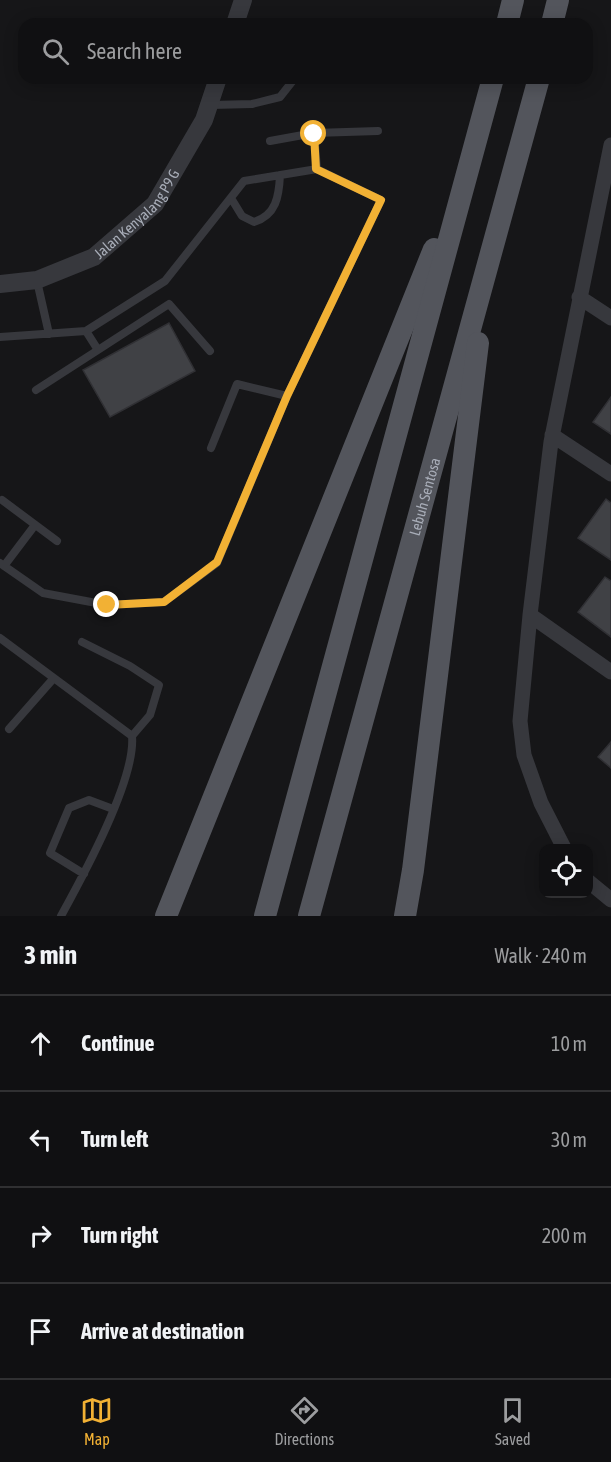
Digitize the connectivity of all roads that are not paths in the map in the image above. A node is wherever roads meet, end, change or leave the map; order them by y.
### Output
1 (243, 0) edge
2 (513, 0) edge
3 (558, 0) edge
4 (237, 18) edge
5 (508, 18) edge
6 (554, 18) edge
7 (216, 84) edge
8 (290, 84) edge
9 (491, 84) edge
10 (537, 84) edge
11 (209, 105) junction
12 (378, 132) dead end
13 (314, 134) junction
14 (270, 141) dead end
15 (611, 145) edge
16 (474, 149) junction
17 (609, 162) edge
18 (316, 169) junction
19 (280, 175) junction
20 (231, 198) junction
21 (488, 264) junction
22 (37, 280) junction
23 (0, 284) edge
24 (579, 297) junction
25 (611, 318) edge
26 (86, 331) junction
27 (49, 334) junction
28 (0, 337) edge
29 (98, 350) junction
30 (210, 351) dead end
31 (36, 390) dead end
32 (287, 396) junction
33 (552, 435) junction
34 (211, 448) dead end
35 (611, 474) edge
36 (2, 500) dead end
37 (35, 525) junction
38 (57, 541) dead end
39 (2, 565) edge
40 (530, 615) junction
41 (0, 638) edge
42 (82, 642) dead end
43 (611, 672) edge
44 (53, 679) junction
45 (9, 729) dead end
46 (132, 736) junction
47 (113, 809) junction
48 (562, 844) edge
49 (84, 874) junction
50 (593, 885) edge
51 (611, 900) edge
52 (62, 916) edge
53 (166, 916) edge
54 (265, 916) edge
55 (309, 916) edge
56 (405, 916) edge

1 - 4 street
2 - 5 main road
3 - 6 main road
7 - 11 street, Jalan Kenyalang P9 G
8 - 11 lane
9 - 16 main road
10 - 21 main road, Lebuh Sentosa
11 - 22 street, Jalan Kenyalang P9 G
12 - 13 lane
13 - 14 lane
13 - 18 lane
15 - 17 street
16 - 53 main road
16 - 54 main road
17 - 24 street
18 - 19 lane
18 - 32 lane
19 - 20 lane
19 - 20 lane
20 - 26 lane
21 - 55 main road, Lebuh Sentosa
21 - 56 main road
22 - 23 street, Jalan Kenyalang P9 G
22 - 27 lane
24 - 25 street
24 - 33 street
26 - 27 lane
26 - 29 lane
27 - 28 lane
29 - 30 lane
29 - 31 lane
32 - 34 lane
32 - 39 lane
33 - 35 street
33 - 40 street
36 - 37 lane
37 - 38 lane
37 - 39 lane
40 - 43 street
40 - 48 street
41 - 44 lane
42 - 46 lane
44 - 45 lane
44 - 46 lane
46 - 47 lane
47 - 49 lane
47 - 49 lane
49 - 52 lane
50 - 51 street

